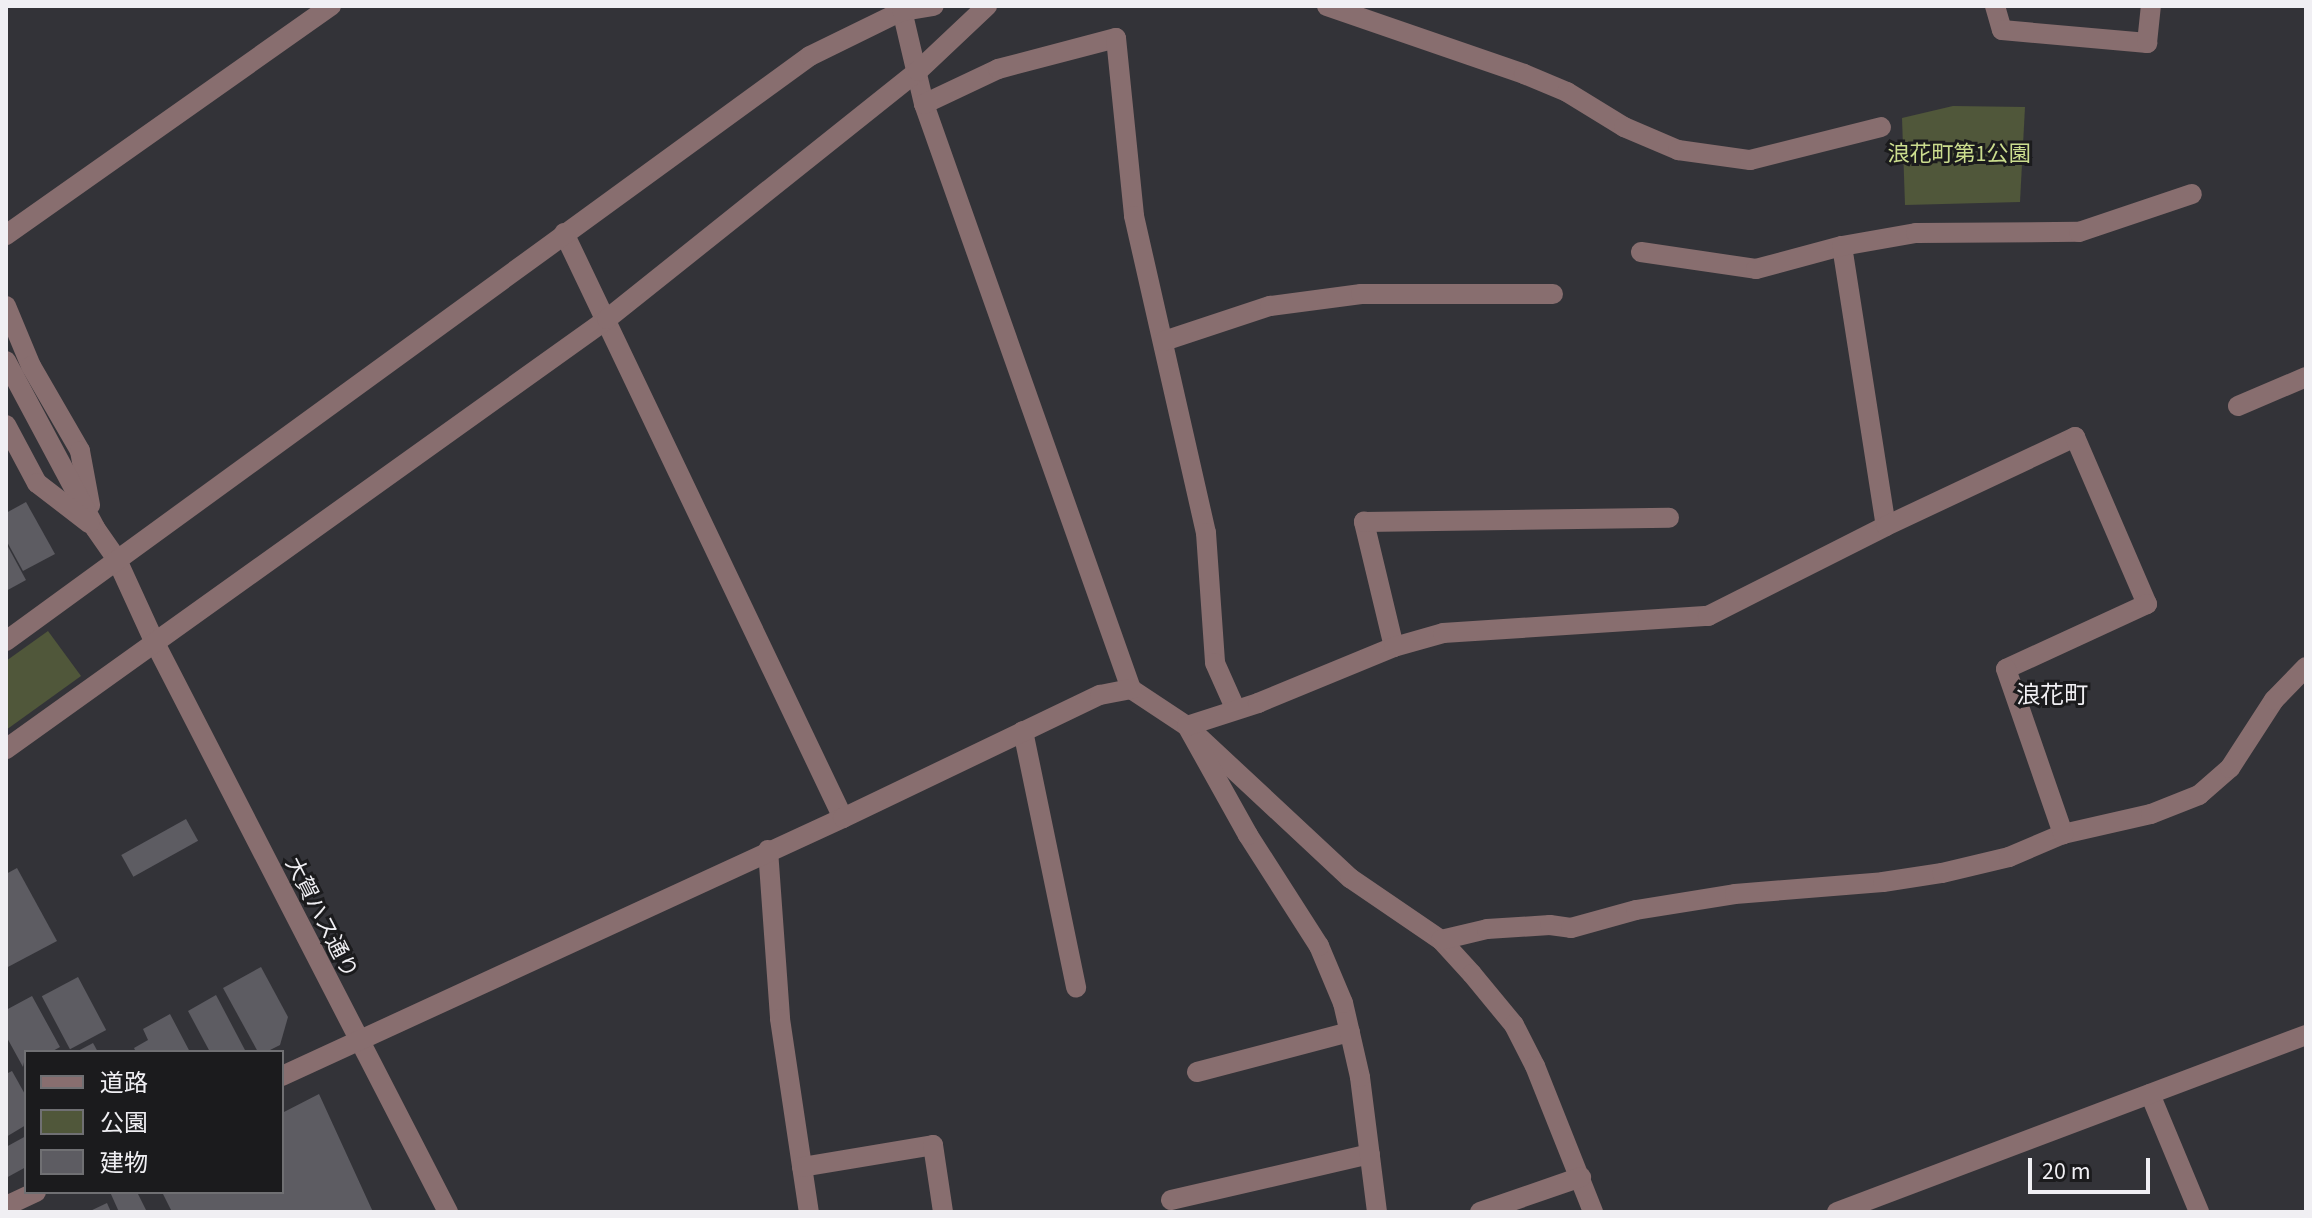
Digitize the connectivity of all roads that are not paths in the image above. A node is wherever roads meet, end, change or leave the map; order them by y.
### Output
1 (331, 6) edge
2 (934, 6) edge
3 (987, 6) edge
4 (1327, 6) edge
5 (1995, 6) edge
6 (2151, 6) edge
7 (901, 8) edge
8 (918, 71) junction
9 (924, 104) junction
10 (1881, 127) dead end
11 (2192, 194) dead end
12 (564, 233) junction
13 (6, 235) edge
14 (1842, 246) junction
15 (1641, 252) dead end
16 (1553, 294) dead end
17 (6, 306) edge
18 (607, 319) junction
19 (1164, 341) junction
20 (6, 361) edge
21 (2306, 377) edge
22 (2238, 406) dead end
23 (6, 425) edge
24 (1669, 518) dead end
25 (1886, 526) junction
26 (95, 528) junction
27 (117, 560) junction
28 (6, 641) edge
29 (155, 643) junction
30 (1394, 647) junction
31 (2306, 667) edge
32 (1131, 689) junction
33 (1235, 708) junction
34 (1187, 726) junction
35 (1023, 731) junction
36 (6, 749) edge
37 (843, 818) junction
38 (2063, 834) junction
39 (768, 850) junction
40 (1441, 940) junction
41 (1076, 988) dead end
42 (1350, 1032) junction
43 (2306, 1035) edge
44 (357, 1040) junction
45 (1197, 1072) dead end
46 (284, 1075) edge
47 (2150, 1094) junction
48 (1370, 1154) junction
49 (802, 1167) junction
50 (1581, 1177) junction
51 (33, 1194) edge
52 (1171, 1200) dead end
53 (15, 1206) edge
54 (448, 1212) edge
55 (809, 1212) edge
56 (943, 1212) edge
57 (1377, 1212) edge
58 (1480, 1212) edge
59 (1593, 1212) edge
60 (1837, 1212) edge
61 (2199, 1212) edge

1 - 13 street
2 - 7 street
3 - 8 street
4 - 10 street
5 - 6 street
7 - 8 street
7 - 12 street
8 - 9 street
8 - 18 street
9 - 19 street
9 - 32 street
11 - 14 street
12 - 18 street
12 - 27 street
14 - 15 street
14 - 25 street
16 - 19 street
17 - 26 street
18 - 29 street
18 - 37 street
19 - 33 street
20 - 26 street
21 - 22 street
23 - 26 street
24 - 30 street
25 - 30 street
25 - 38 street
26 - 27 street, 大賀ハス通り
27 - 28 street
27 - 29 street, 大賀ハス通り
29 - 36 street
29 - 44 street, 大賀ハス通り
30 - 33 street
31 - 38 street
32 - 34 street
32 - 35 street
33 - 34 street
34 - 40 street
34 - 42 street
35 - 37 street
35 - 41 street
37 - 39 street
38 - 40 street
39 - 44 street
39 - 49 street
40 - 50 street
42 - 45 street
42 - 48 street
43 - 47 street
44 - 46 street
44 - 54 street, 大賀ハス通り
47 - 60 street
47 - 61 street
48 - 52 street
48 - 57 street
49 - 55 street
49 - 56 street
50 - 58 street
50 - 59 street
51 - 53 street

